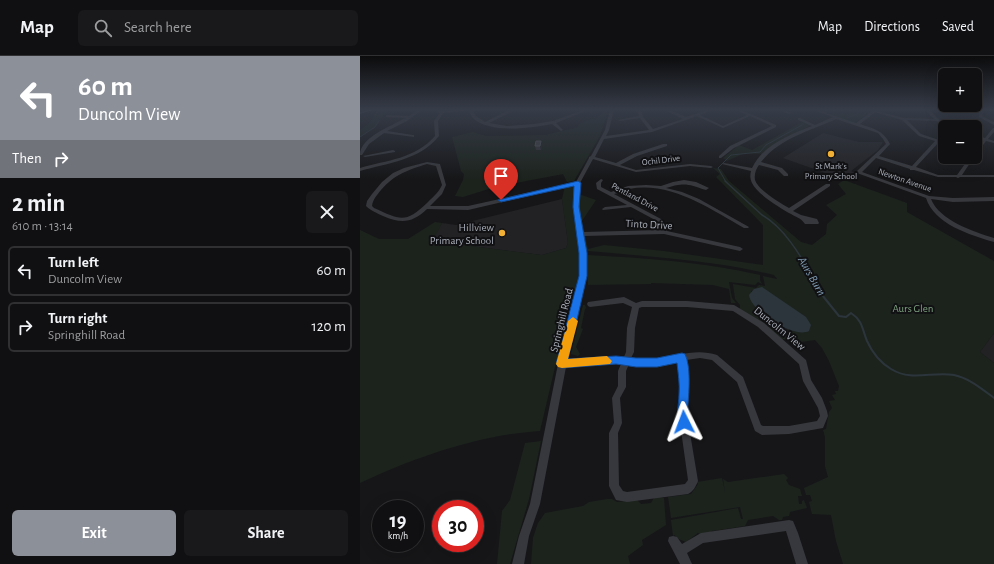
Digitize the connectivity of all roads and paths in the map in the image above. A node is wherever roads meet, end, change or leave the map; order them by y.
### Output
1 (382, 133) edge
2 (387, 133) edge
3 (438, 133) edge
4 (604, 133) edge
5 (640, 133) edge
6 (761, 133) edge
7 (797, 133) edge
8 (880, 133) edge
9 (918, 133) edge
10 (991, 133) edge
11 (407, 136) junction
12 (413, 136) dead end
13 (603, 138) junction
14 (982, 138) edge
15 (402, 139) dead end
16 (986, 139) junction
17 (938, 141) joint
18 (994, 142) edge
19 (982, 144) edge
20 (663, 147) dead end
21 (393, 151) dead end
22 (719, 152) dead end
23 (361, 156) edge
24 (875, 156) junction
25 (591, 157) junction
26 (758, 163) junction
27 (724, 164) dead end
28 (967, 164) edge
29 (616, 165) junction
30 (711, 167) dead end
31 (912, 168) junction
32 (360, 170) edge
33 (753, 170) junction
34 (790, 170) dead end
35 (636, 171) junction
36 (994, 176) edge
37 (958, 177) junction
38 (601, 180) dead end
39 (578, 183) junction
40 (640, 185) junction
41 (817, 185) dead end
42 (662, 187) junction
43 (706, 188) dead end
44 (610, 194) junction
45 (928, 197) junction
46 (994, 199) edge
47 (631, 206) junction
48 (426, 207) junction
49 (605, 209) dead end
50 (790, 210) junction
51 (803, 218) dead end
52 (746, 228) dead end
53 (664, 232) junction
54 (580, 234) junction
55 (993, 240) edge
56 (740, 249) dead end
57 (590, 304) dead end
58 (636, 306) junction
59 (682, 358) junction
60 (627, 360) junction
61 (562, 364) junction
62 (674, 541) dead end
63 (680, 551) junction
64 (518, 564) edge
65 (686, 564) edge
66 (802, 564) edge

1 - 23 street
2 - 11 street
3 - 32 street
4 - 13 street, Springhill Road
5 - 13 street
6 - 22 street
7 - 26 street
8 - 24 street
9 - 17 street
10 - 16 street
11 - 12 street
11 - 15 street
13 - 25 street, Springhill Road
14 - 16 street
16 - 18 street
16 - 19 street
17 - 31 street
20 - 29 street
21 - 23 street
24 - 31 street
24 - 45 street, Newton Avenue
25 - 29 street, Ochil Drive
25 - 39 street, Springhill Road
26 - 33 street
26 - 34 street
27 - 33 street
28 - 37 street
29 - 35 street, Ochil Drive
30 - 35 street, Ochil Drive
31 - 37 street
33 - 50 street
35 - 40 street
36 - 37 street
38 - 44 street, Pentland Drive
39 - 48 street
39 - 54 street, Springhill Road
40 - 42 street
40 - 44 street
41 - 50 street
42 - 43 street
42 - 52 street
44 - 47 street, Pentland Drive
45 - 46 street, Newton Avenue
45 - 55 street
47 - 49 street
47 - 53 street, Pentland Drive
48 - 48 street
50 - 51 street
53 - 54 street, Tinto Drive
53 - 56 street, Tinto Drive
54 - 61 street, Springhill Road
57 - 58 street, Duncolm View
58 - 59 street, Duncolm View
58 - 60 street
59 - 60 street, Duncolm View
59 - 60 street
60 - 61 street, Duncolm View
61 - 64 street, Springhill Road
62 - 63 street
63 - 65 street
63 - 66 street

